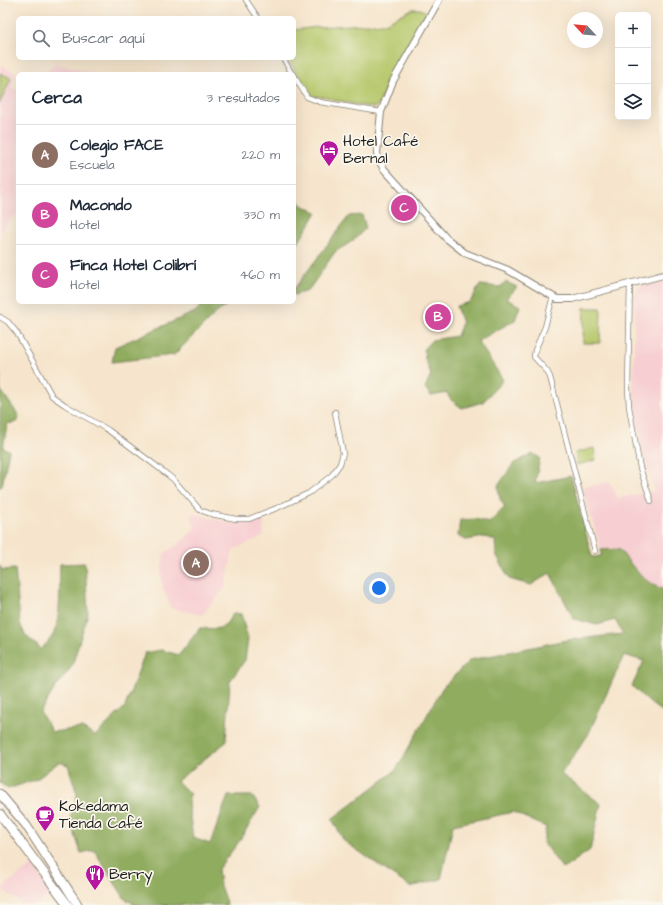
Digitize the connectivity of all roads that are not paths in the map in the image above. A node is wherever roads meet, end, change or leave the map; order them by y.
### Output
1 (246, 0) edge
2 (439, 0) edge
3 (257, 16) edge
4 (284, 60) edge
5 (291, 72) edge
6 (296, 80) edge
7 (381, 112) junction
8 (663, 275) edge
9 (630, 283) junction
10 (553, 296) junction
11 (0, 317) edge
12 (335, 412) dead end
13 (651, 501) dead end
14 (595, 551) dead end
15 (0, 794) edge
16 (0, 814) edge
17 (68, 905) edge
18 (78, 905) edge

1 - 3 street
2 - 7 street
4 - 5 street
6 - 7 street
7 - 10 street
8 - 9 street
9 - 10 street
9 - 13 street
10 - 14 street
11 - 12 street
15 - 18 highway
16 - 17 highway

